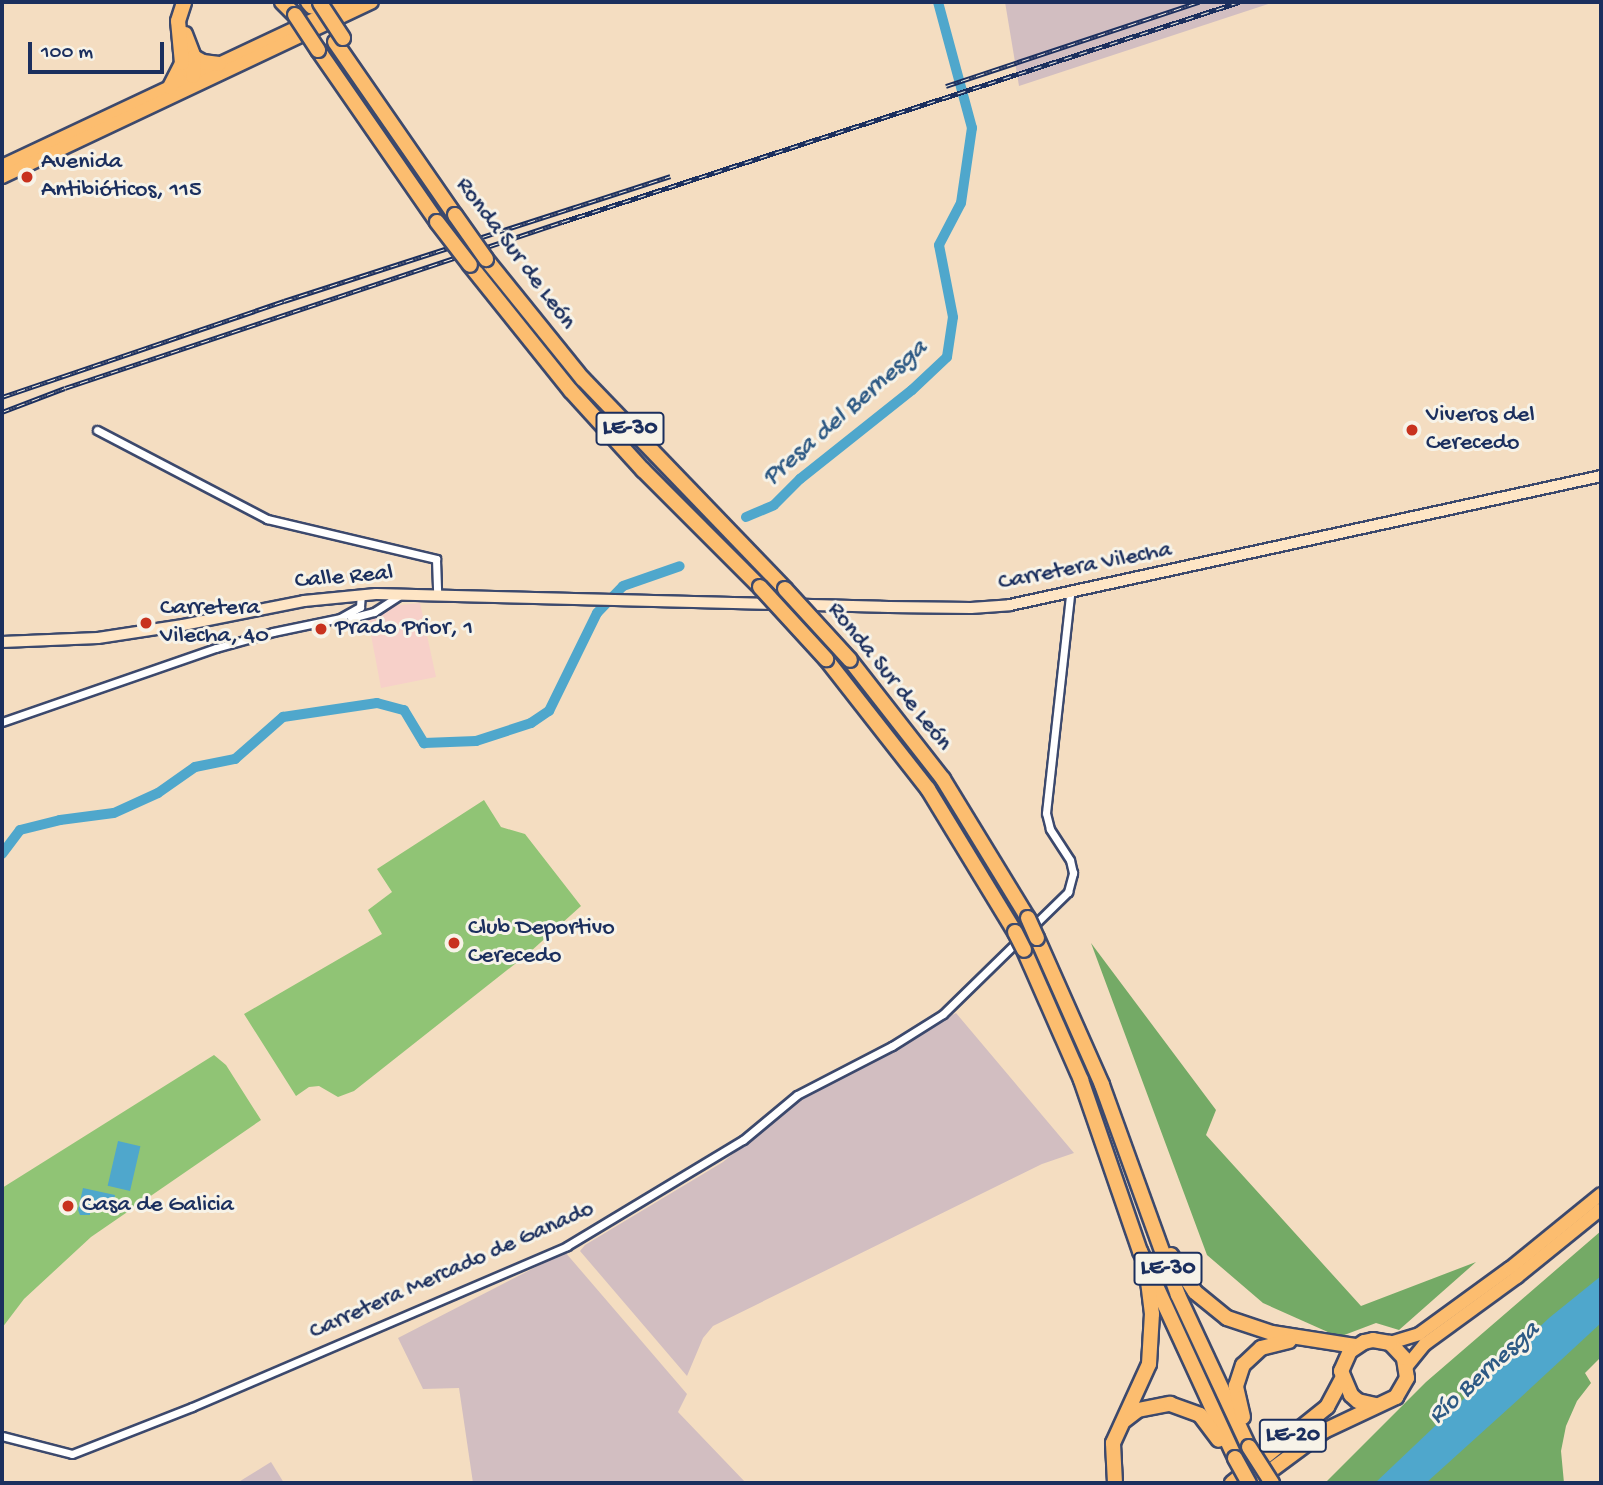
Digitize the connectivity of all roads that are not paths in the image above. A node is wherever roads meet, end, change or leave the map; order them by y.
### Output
1 (184, 2) edge
2 (191, 2) edge
3 (284, 2) edge
4 (315, 4) edge
5 (362, 4) edge
6 (318, 27) junction
7 (188, 60) junction
8 (219, 64) junction
9 (193, 76) junction
10 (170, 87) junction
11 (69, 145) junction
12 (2, 166) edge
13 (2, 177) edge
14 (97, 430) dead end
15 (1601, 476) edge
16 (361, 594) junction
17 (376, 594) junction
18 (401, 594) junction
19 (437, 594) junction
20 (1070, 594) junction
21 (566, 598) joint
22 (374, 612) junction
23 (340, 618) junction
24 (2, 642) edge
25 (2, 722) edge
26 (1102, 1085) junction
27 (1601, 1194) edge
28 (1601, 1209) edge
29 (1140, 1251) junction
30 (1390, 1343) junction
31 (1356, 1346) junction
32 (1407, 1366) junction
33 (1342, 1372) junction
34 (1376, 1405) junction
35 (1119, 1426) junction
36 (2, 1436) edge
37 (1252, 1445) junction
38 (1235, 1458) junction
39 (1115, 1483) edge
40 (1232, 1483) edge
41 (1252, 1483) edge
42 (1271, 1483) edge

1 - 7 highway
2 - 7 highway
3 - 29 highway, Ronda Sur de León / LE-30, bridge
4 - 26 highway, Ronda Sur de León / LE-30, bridge
5 - 6 main road
5 - 8 main road
6 - 9 main road
6 - 11 main road
7 - 8 highway
7 - 9 highway
7 - 10 highway
8 - 9 main road
9 - 10 main road
9 - 11 main road
10 - 12 main road
11 - 13 main road
14 - 19 street
15 - 20 street, Carretera Vilecha
16 - 17 street, Calle Real
16 - 23 street
16 - 24 street, Calle Real
17 - 18 street, Calle Real
17 - 22 street
18 - 19 street, Calle Real
18 - 22 street
19 - 21 street, Calle Real
20 - 21 street, Carretera Vilecha
20 - 36 street, Carretera Mercado de Ganado
22 - 23 street
23 - 25 street
26 - 31 highway
26 - 37 highway, Ronda Sur de León / LE-30
27 - 30 main road
28 - 32 main road
29 - 35 highway
29 - 38 highway, Ronda Sur de León / LE-30
30 - 31 highway
30 - 32 highway
31 - 33 highway
32 - 34 highway
33 - 34 highway
33 - 37 highway
33 - 40 highway, LE-20
34 - 41 highway, LE-20
35 - 38 highway
35 - 39 highway
37 - 42 highway, Ronda Sur de León / LE-30, bridge
38 - 41 highway, Ronda Sur de León / LE-30, bridge

